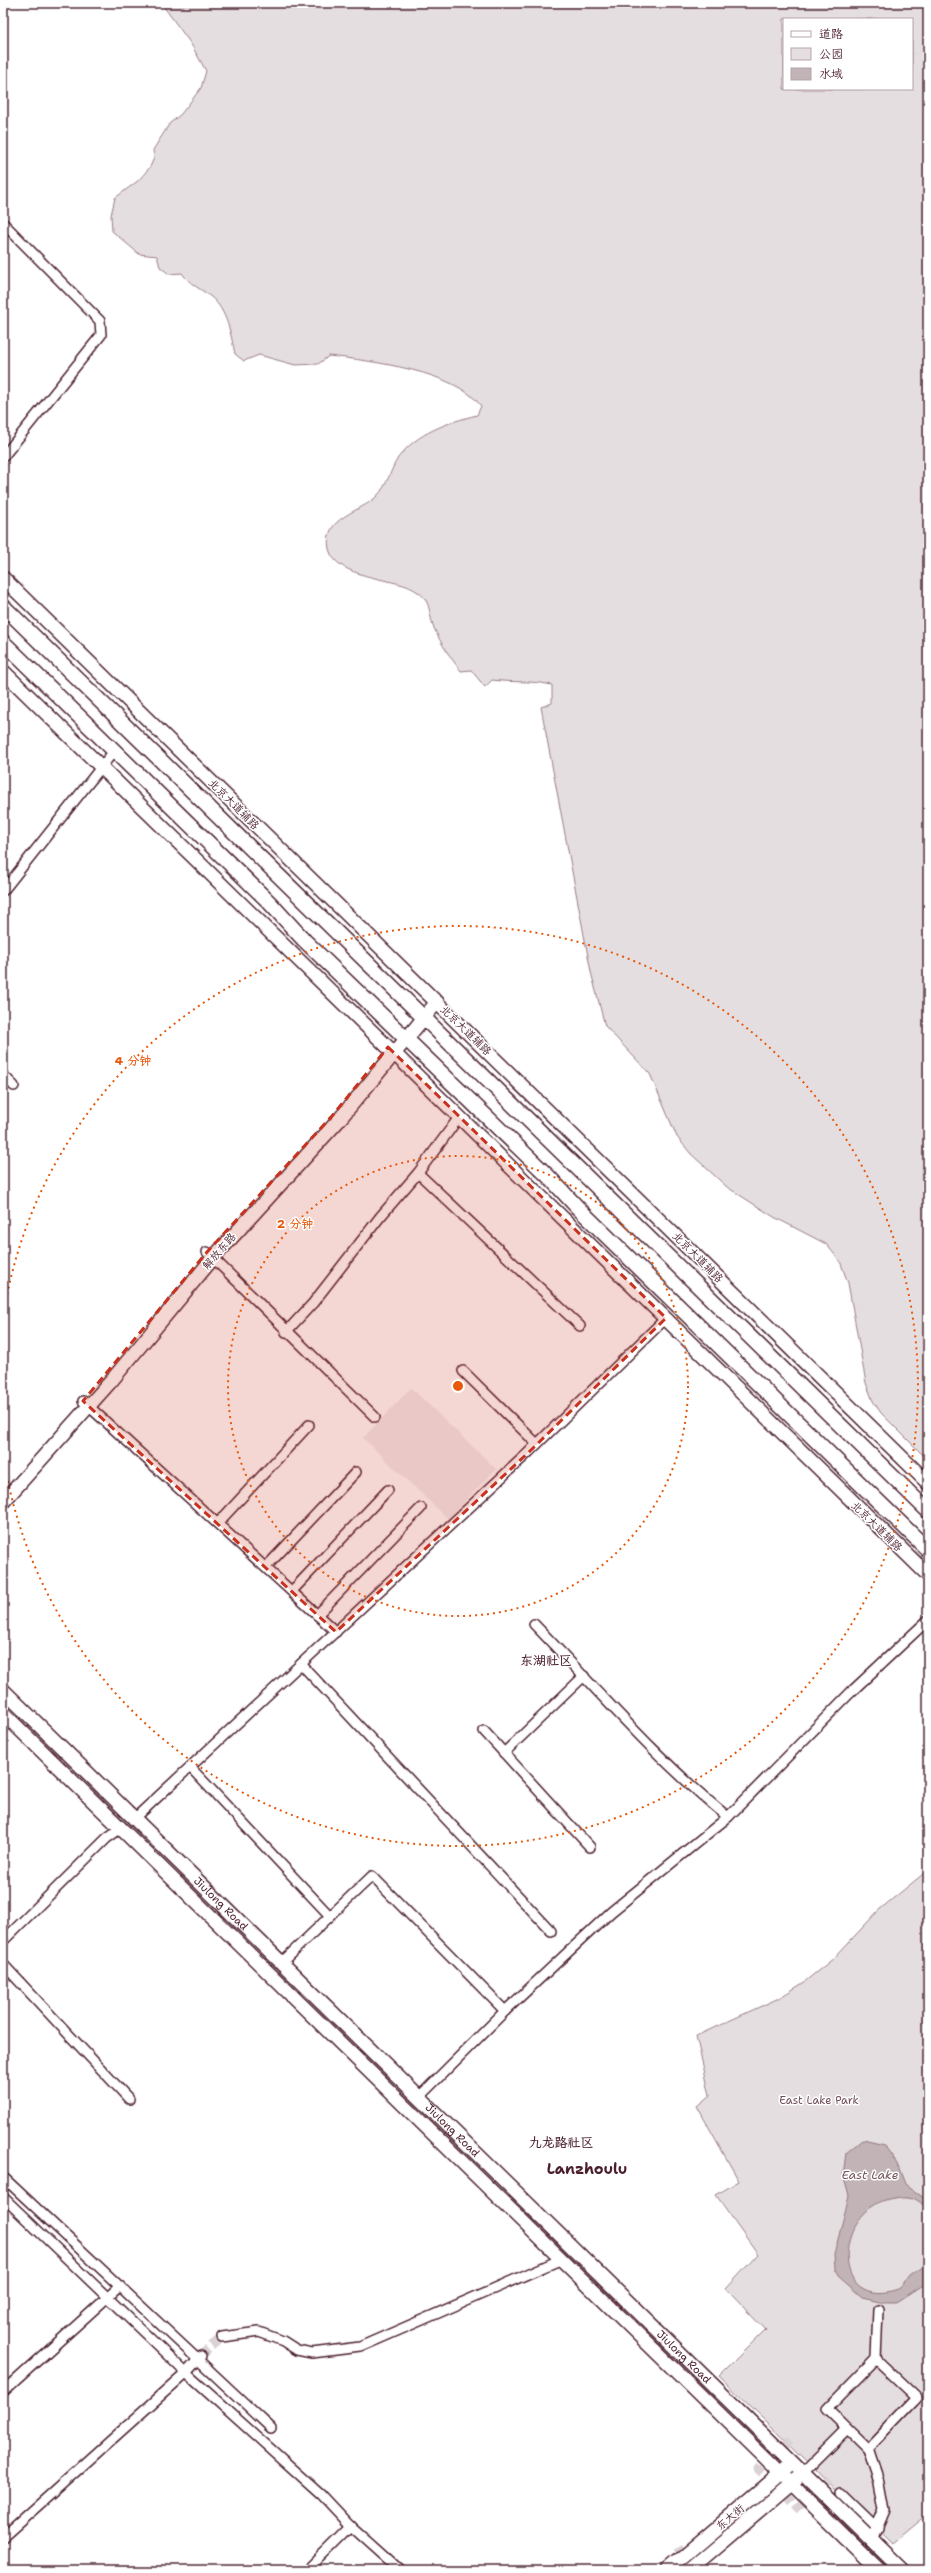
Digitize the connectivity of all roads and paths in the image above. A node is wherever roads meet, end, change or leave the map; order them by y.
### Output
1 (3, 223) edge
2 (3, 457) edge
3 (3, 578) edge
4 (3, 606) edge
5 (3, 642) edge
6 (3, 671) edge
7 (114, 751) junction
8 (102, 766) junction
9 (3, 891) edge
10 (434, 999) junction
11 (421, 1015) junction
12 (403, 1036) junction
13 (391, 1050) junction
14 (3, 1075) edge
15 (14, 1086) dead end
16 (460, 1116) junction
17 (418, 1173) junction
18 (210, 1255) junction
19 (666, 1318) junction
20 (580, 1326) dead end
21 (286, 1332) junction
22 (463, 1371) dead end
23 (86, 1404) junction
24 (375, 1417) dead end
25 (309, 1425) dead end
26 (537, 1444) junction
27 (356, 1472) dead end
28 (928, 1483) edge
29 (3, 1490) edge
30 (388, 1490) dead end
31 (3, 1502) edge
32 (421, 1508) dead end
33 (928, 1511) edge
34 (218, 1523) junction
35 (928, 1550) edge
36 (266, 1567) junction
37 (928, 1575) edge
38 (292, 1591) junction
39 (317, 1615) junction
40 (928, 1620) edge
41 (534, 1624) dead end
42 (336, 1632) junction
43 (301, 1664) junction
44 (584, 1676) junction
45 (3, 1690) edge
46 (3, 1713) edge
47 (484, 1731) dead end
48 (504, 1753) junction
49 (190, 1768) junction
50 (728, 1817) junction
51 (134, 1819) junction
52 (121, 1828) junction
53 (590, 1847) dead end
54 (330, 1916) junction
55 (551, 1931) dead end
56 (3, 1941) edge
57 (281, 1963) junction
58 (3, 1964) edge
59 (505, 2011) junction
60 (419, 2097) junction
61 (129, 2099) dead end
62 (3, 2177) edge
63 (3, 2197) edge
64 (562, 2259) junction
65 (120, 2286) junction
66 (108, 2297) junction
67 (878, 2309) dead end
68 (222, 2337) tunnel mouth
69 (200, 2357) junction
70 (876, 2359) junction
71 (186, 2373) junction
72 (3, 2392) edge
73 (271, 2428) dead end
74 (848, 2429) junction
75 (868, 2449) junction
76 (793, 2464) junction
77 (803, 2473) junction
78 (781, 2474) junction
79 (791, 2484) junction
80 (842, 2493) dead end
81 (350, 2526) junction
82 (877, 2528) junction
83 (3, 2537) edge
84 (871, 2540) junction
85 (307, 2570) edge
86 (400, 2570) edge
87 (666, 2570) edge
88 (689, 2570) edge
89 (879, 2570) edge
90 (902, 2570) edge

1 - 2 street
3 - 10 main road, 北京大道辅路
4 - 11 main road
5 - 7 main road
6 - 8 main road, 北京大道辅路
7 - 8 street
7 - 12 main road
8 - 9 street
8 - 13 main road, 北京大道辅路
10 - 11 main road, 解放东路
10 - 28 main road, 北京大道辅路
11 - 12 main road, 解放东路
11 - 33 main road
12 - 13 main road, 解放东路
12 - 35 main road
13 - 16 main road, 北京大道辅路
13 - 18 main road, 解放东路
14 - 15 street
16 - 17 street
16 - 19 main road, 北京大道辅路
17 - 20 street
17 - 21 street
18 - 21 street
18 - 23 main road, 解放东路
19 - 26 street
19 - 37 main road, 北京大道辅路
21 - 24 street
22 - 26 street
23 - 29 main road, 解放东路
23 - 31 main road, 解放东路
23 - 34 street
25 - 34 street
26 - 42 street
27 - 36 street
30 - 38 street
32 - 39 street
34 - 36 street
36 - 38 street
38 - 39 street
39 - 42 street
40 - 50 street
41 - 44 street
42 - 43 street
43 - 49 street
43 - 55 street
44 - 48 street
44 - 50 street
45 - 51 main road, Jiulong Road
46 - 52 main road, Jiulong Road
47 - 48 street
48 - 53 street
49 - 51 street
49 - 54 street
50 - 59 street
51 - 57 main road, Jiulong Road
52 - 56 street
52 - 64 main road, Jiulong Road
54 - 57 street
54 - 59 street
57 - 60 main road, Jiulong Road
58 - 61 street
59 - 60 street
60 - 76 main road, Jiulong Road
62 - 65 street
63 - 66 street
64 - 68 street
64 - 78 main road, Jiulong Road
65 - 66 street
65 - 69 street
66 - 71 street
66 - 72 street
67 - 70 street
69 - 71 street
69 - 73 street
70 - 74 street
70 - 75 street
71 - 81 street
71 - 83 street
74 - 75 street
74 - 77 street
75 - 82 street
76 - 77 main road, Jiulong Road
76 - 78 main road, 东大街
77 - 79 main road, 东大街
77 - 84 main road, Jiulong Road
78 - 79 main road, Jiulong Road
78 - 87 main road, 东大街
79 - 88 main road, 东大街
79 - 89 main road, Jiulong Road
80 - 82 street
81 - 85 street
81 - 86 street
82 - 84 street
84 - 90 main road, Jiulong Road

